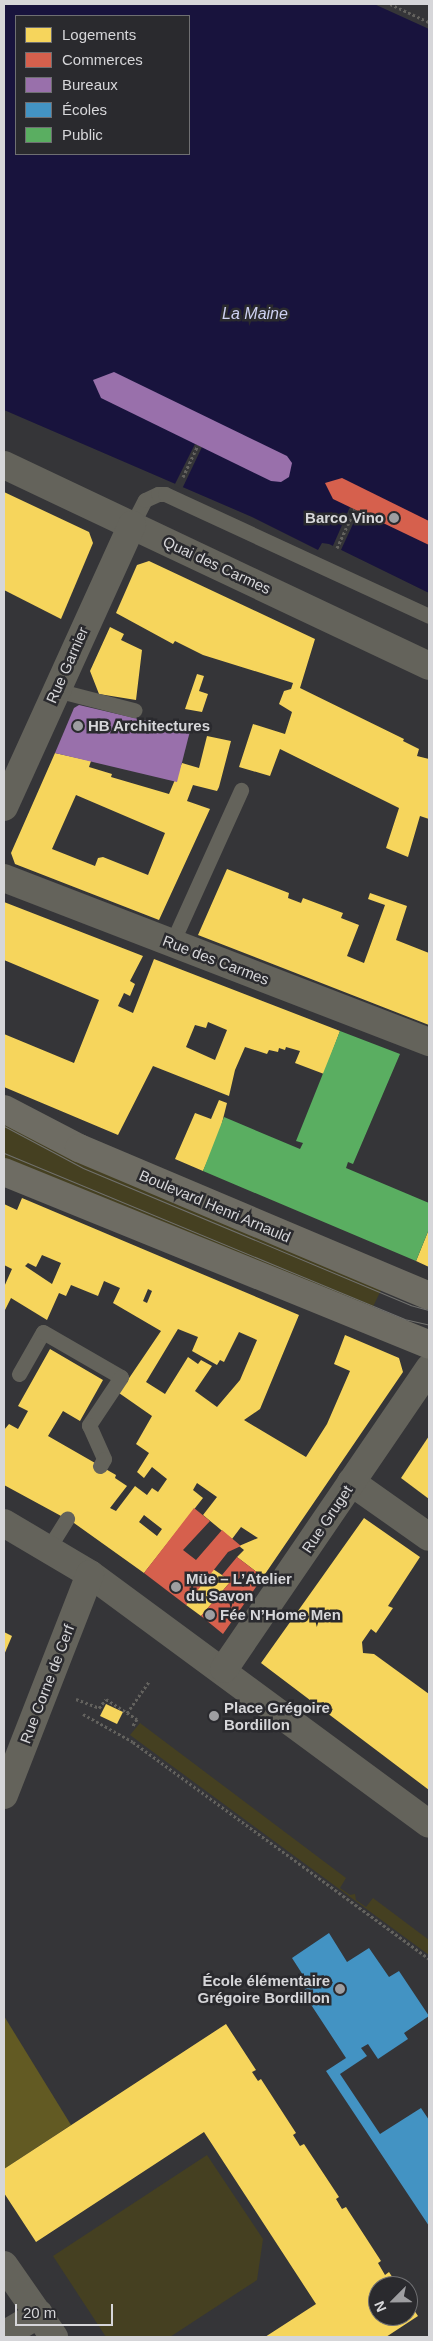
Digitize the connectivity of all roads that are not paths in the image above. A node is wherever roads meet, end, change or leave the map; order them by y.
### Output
1 (4, 464) edge
2 (132, 525) junction
3 (429, 616) edge
4 (429, 666) edge
5 (56, 690) junction
6 (134, 710) dead end
7 (241, 790) dead end
8 (4, 807) edge
9 (4, 878) edge
10 (172, 943) junction
11 (429, 1042) edge
12 (4, 1109) edge
13 (4, 1172) edge
14 (429, 1296) edge
15 (429, 1345) edge
16 (429, 1368) edge
17 (19, 1374) dead end
18 (100, 1466) dead end
19 (351, 1482) junction
20 (67, 1519) dead end
21 (4, 1523) edge
22 (429, 1537) edge
23 (48, 1549) junction
24 (90, 1574) junction
25 (224, 1669) junction
26 (4, 1794) edge
27 (429, 1824) edge
28 (4, 2264) edge
29 (39, 2314) junction
30 (4, 2335) edge
31 (54, 2337) edge

1 - 2 street, Quai des Carmes
2 - 3 lane
2 - 4 street, Quai des Carmes
2 - 5 street, Rue Garnier
5 - 6 lane
5 - 8 street, Rue Garnier
7 - 10 lane
9 - 10 street, Rue des Carmes
10 - 11 street, Rue des Carmes
12 - 14 street, Boulevard Henri Arnauld
13 - 15 street
16 - 19 street, Rue Gruget
17 - 18 lane
19 - 22 street
19 - 25 street, Rue Gruget
20 - 23 lane
21 - 23 street
23 - 24 street
24 - 25 street
24 - 26 street, Rue Corne de Cerf
25 - 27 street
28 - 29 street
29 - 30 street
29 - 31 street

